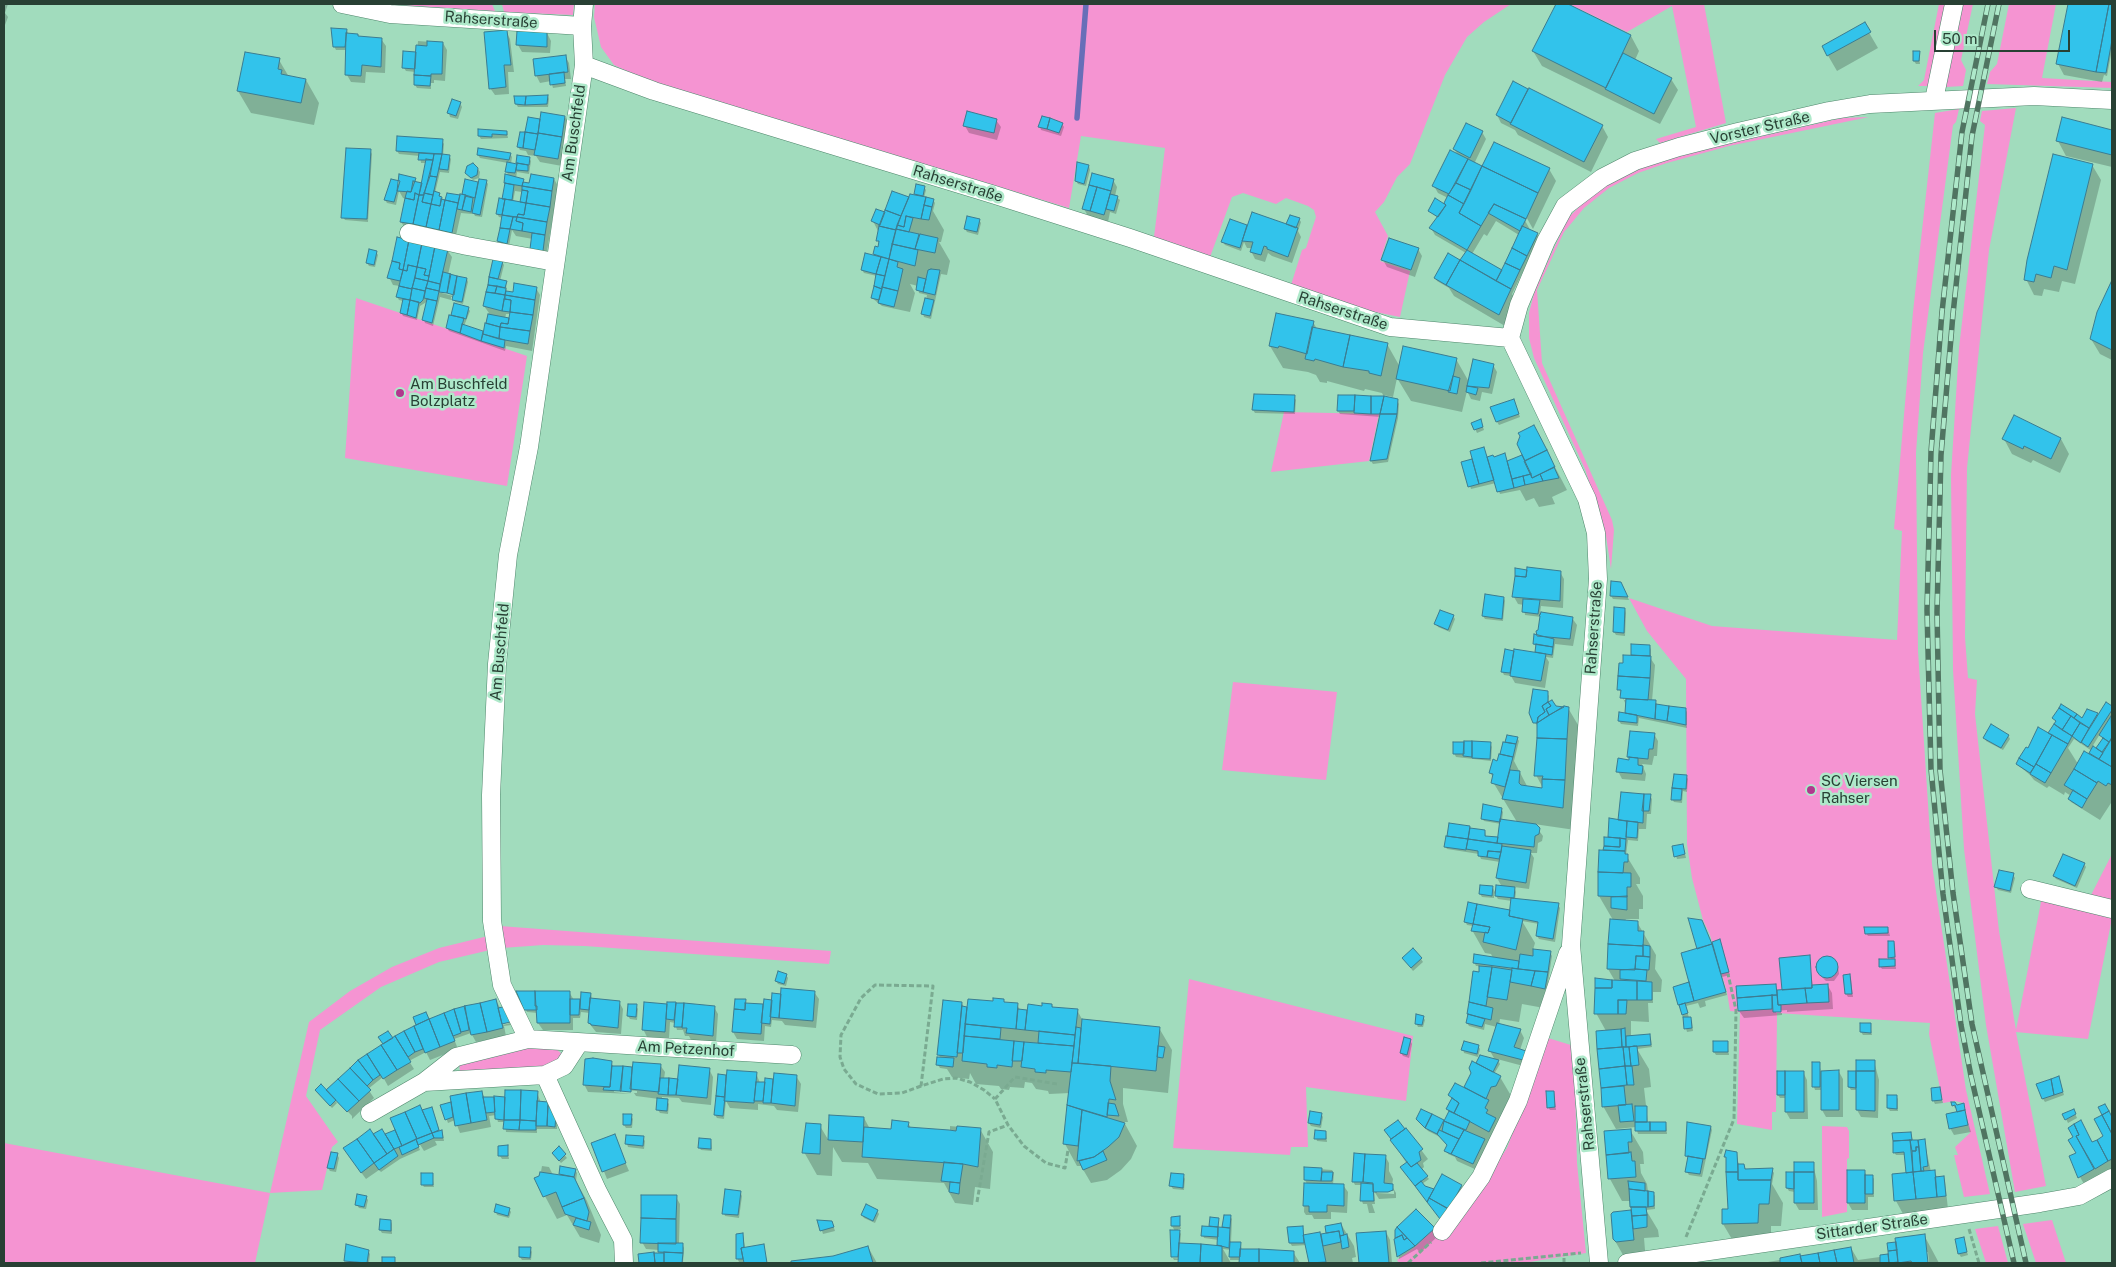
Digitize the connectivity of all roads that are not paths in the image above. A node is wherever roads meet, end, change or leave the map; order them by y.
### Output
1 (342, 4) edge
2 (584, 4) edge
3 (1954, 4) edge
4 (582, 26) junction
5 (584, 65) junction
6 (1934, 100) junction
7 (2112, 100) edge
8 (409, 233) dead end
9 (555, 262) junction
10 (1510, 338) junction
11 (2030, 889) dead end
12 (2112, 909) edge
13 (1571, 945) junction
14 (528, 1039) junction
15 (579, 1043) junction
16 (792, 1055) dead end
17 (545, 1076) junction
18 (424, 1082) junction
19 (370, 1113) dead end
20 (2112, 1178) edge
21 (1442, 1231) road end
22 (1599, 1257) edge
23 (624, 1263) edge
24 (1627, 1263) edge

1 - 4 street, Rahserstraße
2 - 4 street, Am Buschfeld
3 - 6 street
4 - 5 street, Am Buschfeld
5 - 9 street, Am Buschfeld
5 - 10 street, Rahserstraße
6 - 7 street, Vorster Straße
6 - 10 street, Vorster Straße
8 - 9 street
9 - 14 street, Am Buschfeld
10 - 13 street, Rahserstraße
11 - 12 street
13 - 21 street, Rahserstraße
13 - 22 street, Rahserstraße
14 - 15 street, Am Petzenhof
14 - 18 street, Am Petzenhof
15 - 16 street, Am Petzenhof
15 - 17 street, Am Petzenhof
17 - 18 street, Am Petzenhof
17 - 23 street
18 - 19 street, Am Petzenhof
20 - 24 street, Sittarder Straße

